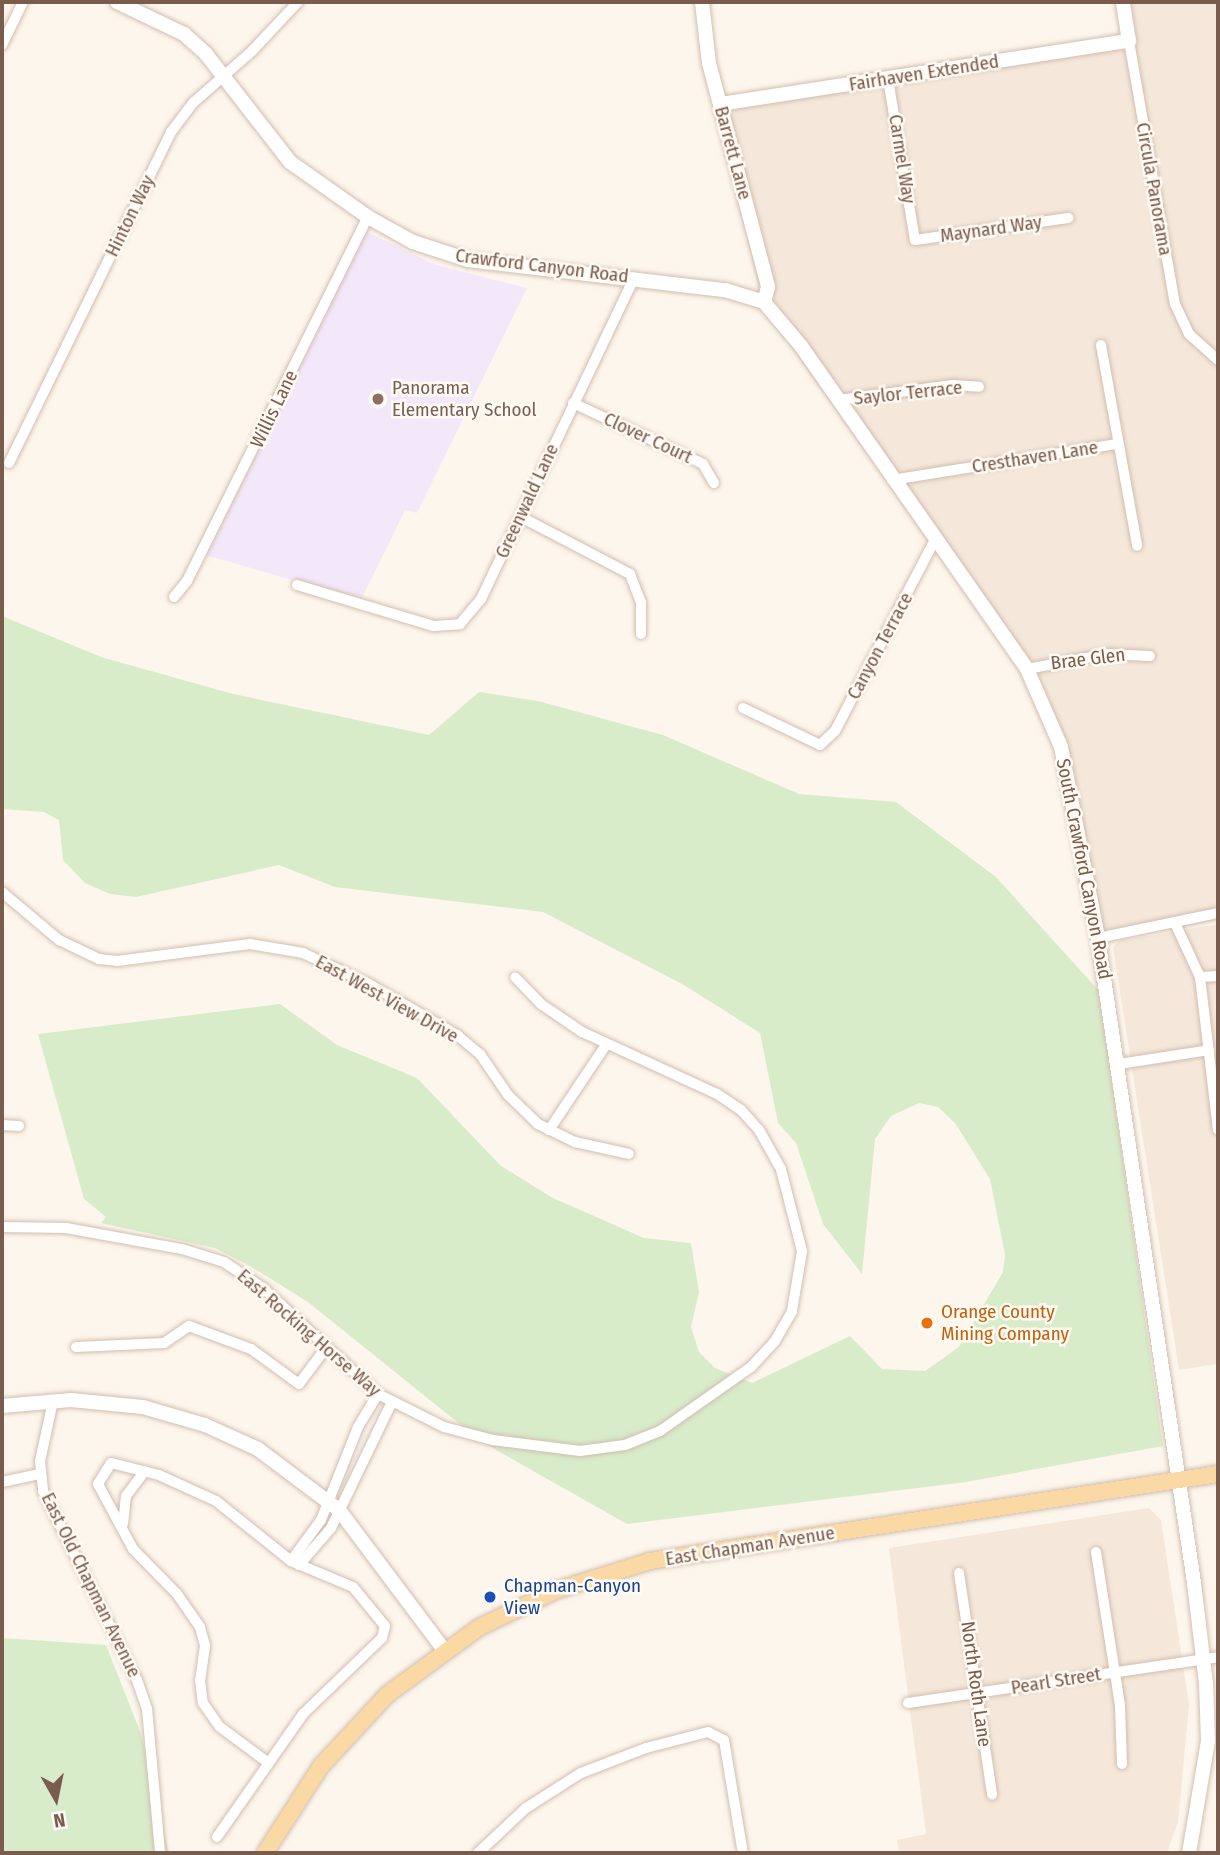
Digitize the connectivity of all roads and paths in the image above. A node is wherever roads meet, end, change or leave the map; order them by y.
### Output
1 (23, 2) edge
2 (117, 2) edge
3 (298, 2) edge
4 (702, 2) edge
5 (1123, 2) edge
6 (1129, 41) junction
7 (2, 45) edge
8 (223, 75) junction
9 (888, 79) junction
10 (720, 104) junction
11 (368, 217) junction
12 (1068, 218) dead end
13 (915, 240) joint
14 (634, 278) junction
15 (764, 302) junction
16 (1101, 345) dead end
17 (1218, 360) edge
18 (979, 387) dead end
19 (838, 400) junction
20 (573, 403) junction
21 (1117, 444) junction
22 (9, 463) dead end
23 (892, 480) junction
24 (714, 483) dead end
25 (521, 517) junction
26 (934, 542) junction
27 (1137, 546) dead end
28 (297, 585) dead end
29 (174, 597) dead end
30 (641, 634) dead end
31 (1150, 656) dead end
32 (1027, 669) junction
33 (743, 708) dead end
34 (2, 892) edge
35 (1218, 912) edge
36 (1175, 923) junction
37 (1098, 938) junction
38 (1218, 976) edge
39 (515, 977) dead end
40 (1200, 977) junction
41 (606, 1045) junction
42 (1209, 1050) junction
43 (1119, 1064) junction
44 (1217, 1100) edge
45 (2, 1125) edge
46 (19, 1126) dead end
47 (549, 1130) junction
48 (1218, 1130) edge
49 (629, 1154) dead end
50 (2, 1227) edge
51 (76, 1347) dead end
52 (325, 1349) junction
53 (378, 1394) junction
54 (53, 1401) junction
55 (392, 1402) junction
56 (2, 1406) edge
57 (145, 1471) junction
58 (40, 1474) junction
59 (1218, 1474) edge
60 (1180, 1480) junction
61 (2, 1482) edge
62 (328, 1500) junction
63 (339, 1510) junction
64 (123, 1529) junction
65 (1096, 1552) dead end
66 (295, 1563) junction
67 (959, 1573) dead end
68 (444, 1650) junction
69 (1211, 1658) edge
70 (1115, 1672) junction
71 (978, 1693) junction
72 (908, 1703) dead end
73 (266, 1761) junction
74 (1122, 1764) dead end
75 (992, 1794) dead end
76 (217, 1836) dead end
77 (160, 1853) edge
78 (265, 1853) edge
79 (478, 1853) edge
80 (743, 1853) edge
81 (1189, 1853) edge

1 - 7 street
2 - 8 main road, Crawford Canyon Road
3 - 8 street, Hinton Way
4 - 10 main road, Barrett Lane
5 - 6 main road, Circula Panorama
6 - 9 main road, Fairhaven Extended
6 - 17 street, Circula Panorama
8 - 11 main road, Crawford Canyon Road
8 - 22 street, Hinton Way
9 - 10 main road, Fairhaven Extended
9 - 13 street, Carmel Way
10 - 15 main road, Barrett Lane
11 - 14 main road, Crawford Canyon Road
11 - 29 street, Willis Lane
12 - 13 street, Maynard Way
14 - 15 main road, Crawford Canyon Road
14 - 20 street, Greenwald Lane
15 - 19 main road, South Crawford Canyon Road
16 - 21 street
18 - 19 street, Saylor Terrace
19 - 23 main road, South Crawford Canyon Road
20 - 24 street, Clover Court
20 - 25 street, Greenwald Lane
21 - 23 street, Cresthaven Lane
21 - 27 street, Cresthaven Lane
23 - 26 main road, South Crawford Canyon Road
25 - 28 street, Greenwald Lane
25 - 30 street
26 - 32 main road, South Crawford Canyon Road
26 - 33 street, Canyon Terrace
31 - 32 street, Brae Glen
32 - 37 main road, South Crawford Canyon Road
34 - 47 street, East West View Drive
35 - 36 street
36 - 37 street
36 - 40 street
37 - 43 main road, South Crawford Canyon Road
38 - 40 street
39 - 41 street, East Rocking Horse Way
40 - 42 street
41 - 47 street
41 - 55 street, East Rocking Horse Way
42 - 43 street
42 - 44 street
43 - 60 main road, South Crawford Canyon Road
44 - 48 street
45 - 46 street
47 - 49 street, East West View Drive
50 - 52 street, East Rocking Horse Way
51 - 52 street
52 - 53 street, East Rocking Horse Way
53 - 55 street, East Rocking Horse Way
53 - 62 street
54 - 56 main road
54 - 58 street, East Old Chapman Avenue
54 - 62 main road
55 - 63 street
57 - 64 street
57 - 64 street
57 - 66 street
58 - 61 street
58 - 77 street, East Old Chapman Avenue
59 - 60 main road, East Chapman Avenue
60 - 68 main road, East Chapman Avenue
60 - 69 main road, South Crawford Canyon Road
62 - 63 main road
62 - 66 street
63 - 66 street
63 - 68 main road
64 - 73 street
65 - 70 street
66 - 73 street
67 - 71 street, North Roth Lane
68 - 78 main road, East Chapman Avenue
69 - 70 street, Pearl Street
69 - 81 main road, South Crawford Canyon Road
70 - 71 street, Pearl Street
70 - 74 street
71 - 72 street, Pearl Street
71 - 75 street, North Roth Lane
73 - 76 street
79 - 80 street

